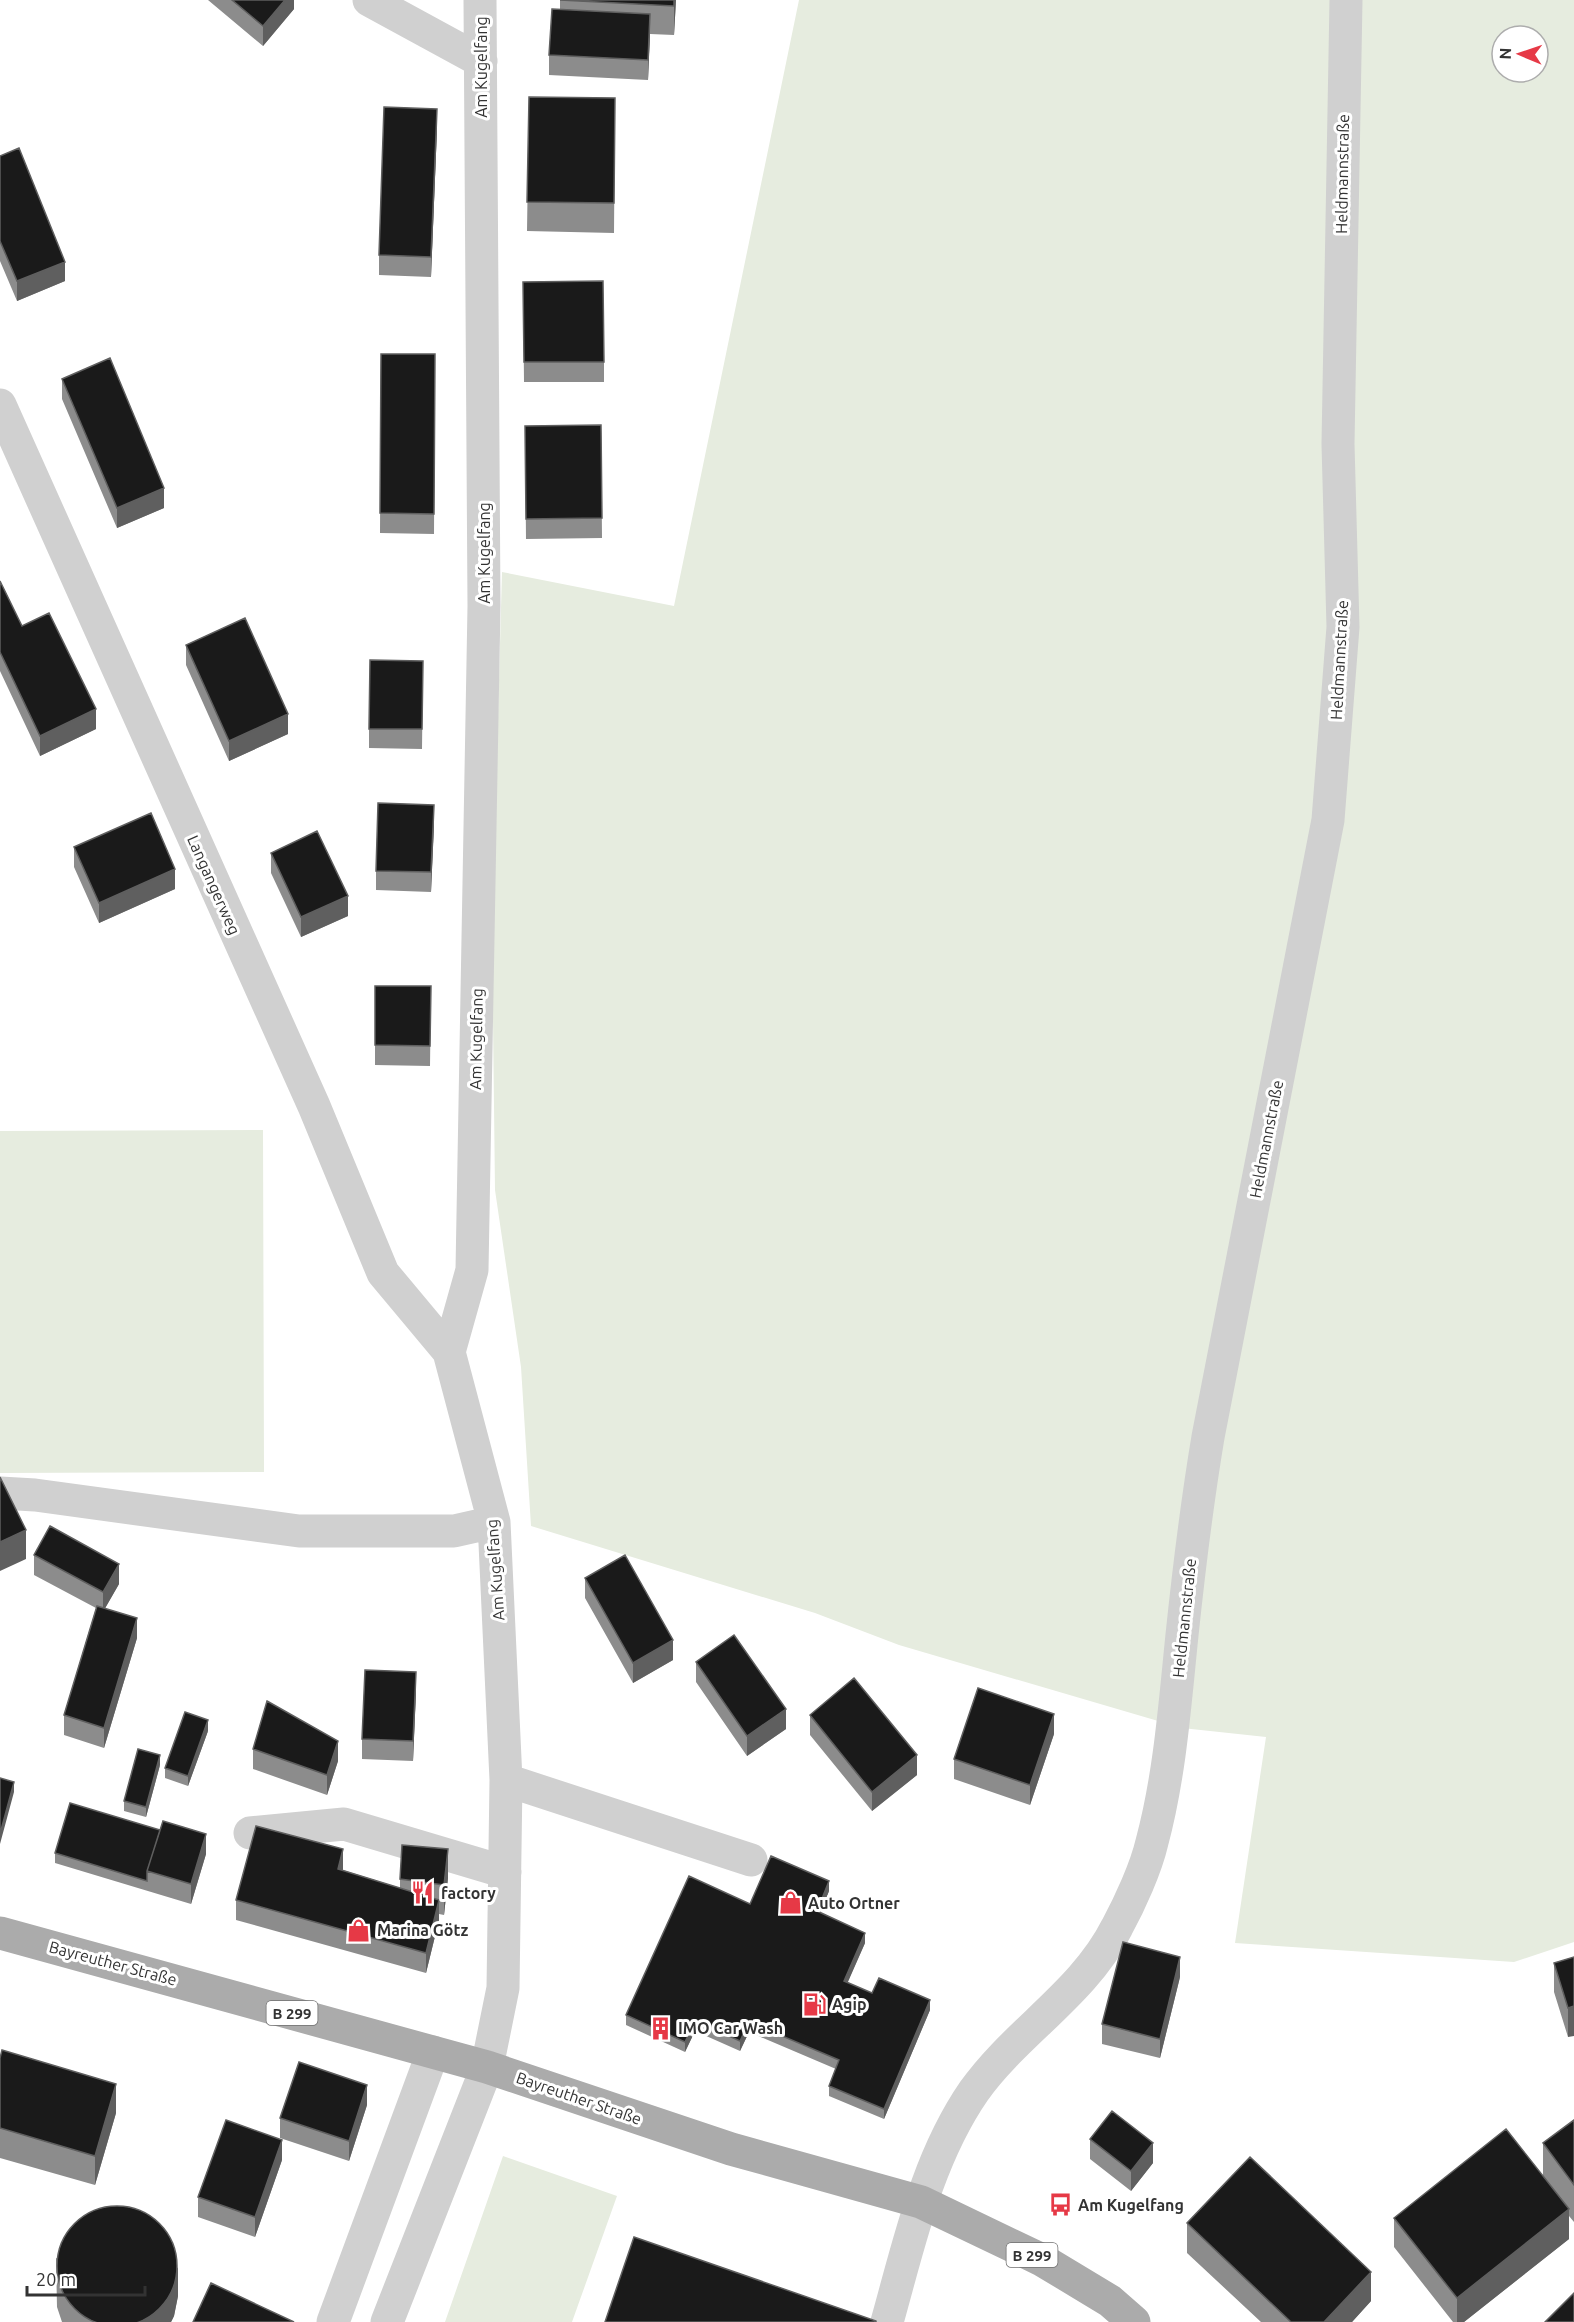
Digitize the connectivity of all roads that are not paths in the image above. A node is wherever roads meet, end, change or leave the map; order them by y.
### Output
1 (369, 0) edge
2 (480, 0) edge
3 (1346, 0) edge
4 (481, 61) junction
5 (0, 405) edge
6 (449, 1352) junction
7 (0, 1492) edge
8 (494, 1522) junction
9 (506, 1780) junction
10 (250, 1833) dead end
11 (751, 1860) dead end
12 (505, 1872) junction
13 (0, 1933) edge
14 (433, 2052) junction
15 (487, 2067) junction
16 (921, 2202) junction
17 (333, 2322) edge
18 (387, 2322) edge
19 (887, 2322) edge
20 (1134, 2322) edge

1 - 4 street
2 - 4 street, Am Kugelfang
3 - 16 street, Heldmannstraße
4 - 6 street, Am Kugelfang
5 - 6 street, Langangerweg
6 - 8 street, Am Kugelfang
7 - 8 street
8 - 9 street, Am Kugelfang
9 - 11 street
9 - 12 street, Am Kugelfang
10 - 12 street
12 - 15 street, Am Kugelfang
13 - 14 main road, Bayreuther Straße / B 299
14 - 15 main road, Bayreuther Straße / B 299
14 - 17 street
15 - 16 main road, Bayreuther Straße / B 299
15 - 18 street, Am Kugelfang
16 - 19 street, Heldmannstraße
16 - 20 main road, Bayreuther Straße / B 299

